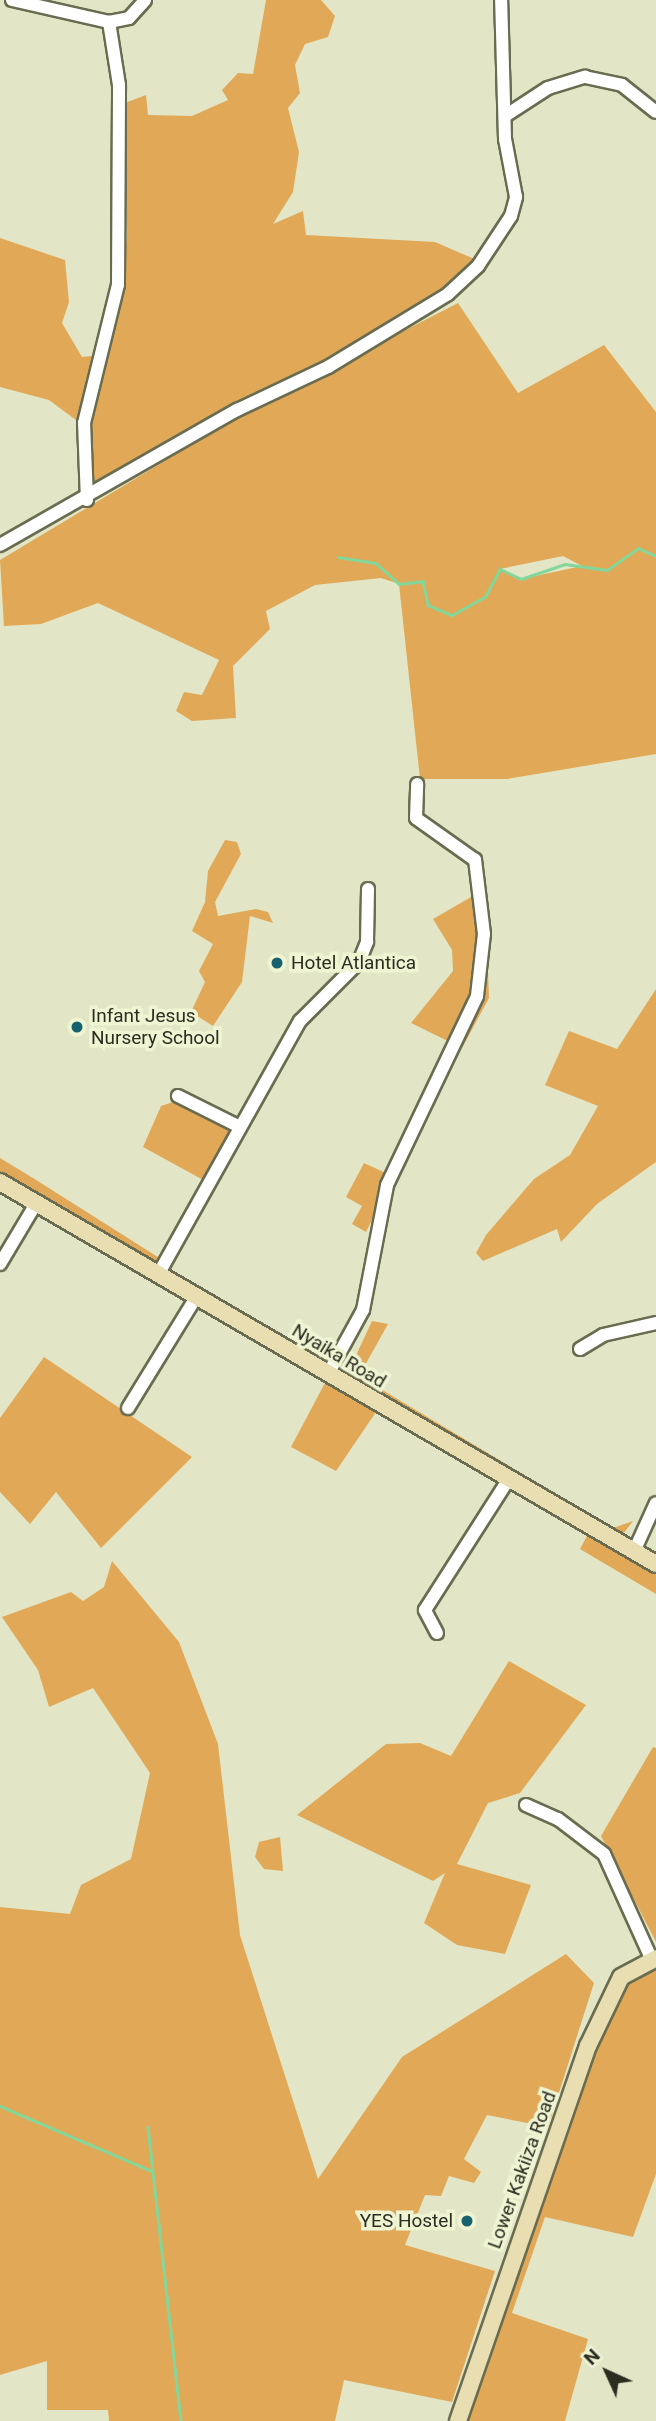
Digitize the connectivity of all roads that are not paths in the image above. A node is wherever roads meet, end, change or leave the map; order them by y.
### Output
1 (12, 0) edge
2 (145, 0) edge
3 (501, 0) edge
4 (109, 22) junction
5 (656, 112) edge
6 (505, 116) junction
7 (87, 500) junction
8 (0, 545) edge
9 (416, 784) dead end
10 (368, 889) dead end
11 (178, 1096) dead end
12 (240, 1128) junction
13 (0, 1182) edge
14 (37, 1202) junction
15 (0, 1264) edge
16 (159, 1273) junction
17 (197, 1296) junction
18 (656, 1323) edge
19 (580, 1349) dead end
20 (328, 1374) junction
21 (128, 1408) dead end
22 (507, 1482) junction
23 (656, 1503) edge
24 (636, 1547) junction
25 (656, 1564) edge
26 (437, 1633) dead end
27 (526, 1805) dead end
28 (653, 1957) edge
29 (457, 2421) edge

1 - 4 street
2 - 4 street
3 - 6 street
4 - 7 street
5 - 6 street
6 - 7 street
7 - 8 street
9 - 20 street
10 - 12 street
11 - 12 street
12 - 16 street
13 - 14 street, Nyaika Road
14 - 15 street
14 - 16 street, Nyaika Road
16 - 17 street, Nyaika Road
17 - 20 street, Nyaika Road
17 - 21 street
18 - 19 street
20 - 22 street, Nyaika Road
22 - 24 street, Nyaika Road
22 - 26 street
23 - 24 street
24 - 25 street, Nyaika Road
27 - 28 street
28 - 29 street, Lower Kakiiza Road

